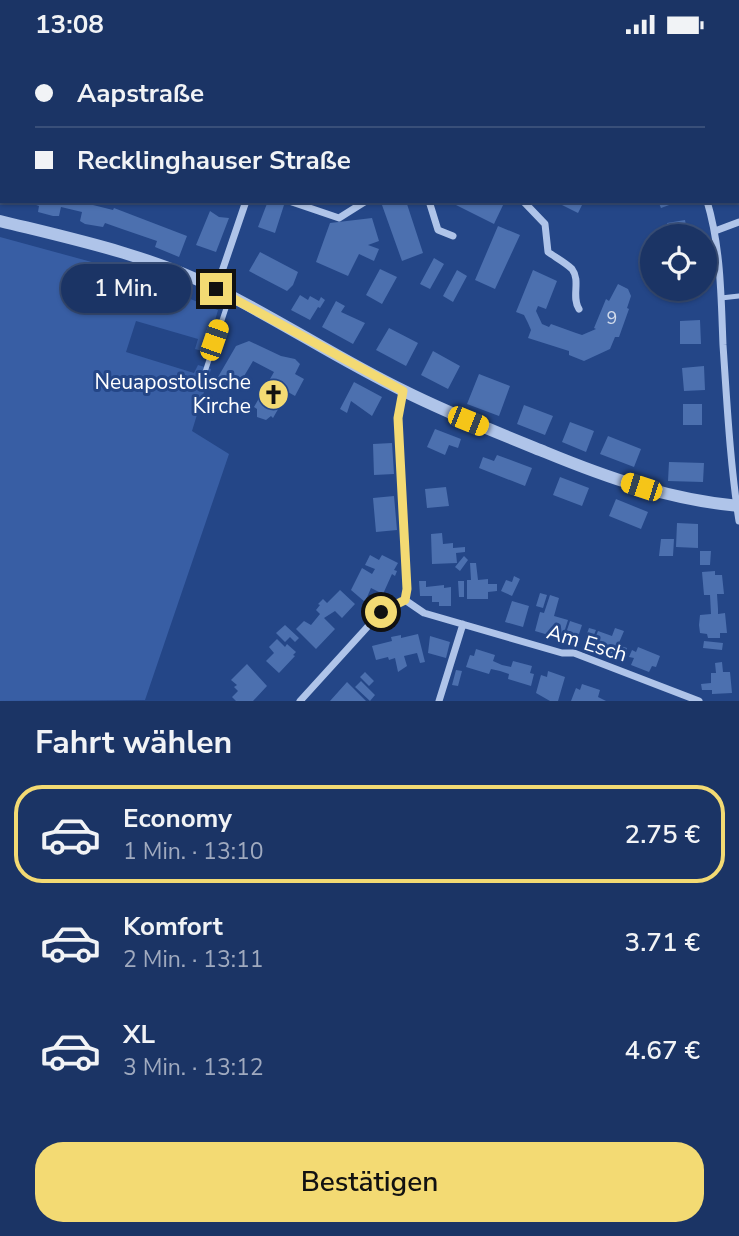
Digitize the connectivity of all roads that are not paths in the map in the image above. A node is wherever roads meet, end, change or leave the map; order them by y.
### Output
1 (245, 203) edge
2 (295, 203) edge
3 (363, 203) edge
4 (430, 203) edge
5 (525, 203) edge
6 (708, 203) edge
7 (0, 221) edge
8 (739, 222) edge
9 (713, 224) edge
10 (717, 230) edge
11 (453, 236) dead end
12 (717, 253) edge
13 (216, 289) junction
14 (230, 296) junction
15 (739, 296) edge
16 (721, 297) junction
17 (579, 309) dead end
18 (204, 375) dead end
19 (403, 391) junction
20 (738, 505) edge
21 (739, 521) edge
22 (405, 600) junction
23 (463, 624) junction
24 (300, 701) edge
25 (439, 701) edge
26 (699, 701) edge

1 - 13 street
2 - 3 street
4 - 11 street
5 - 17 street
6 - 9 street
7 - 13 street
8 - 10 street
12 - 16 street
13 - 14 street
14 - 18 lane
14 - 19 street
15 - 16 lane
16 - 20 street
19 - 20 street
19 - 22 street
20 - 21 street
22 - 23 street, Am Esch
22 - 24 street
23 - 25 street
23 - 26 street, Am Esch

